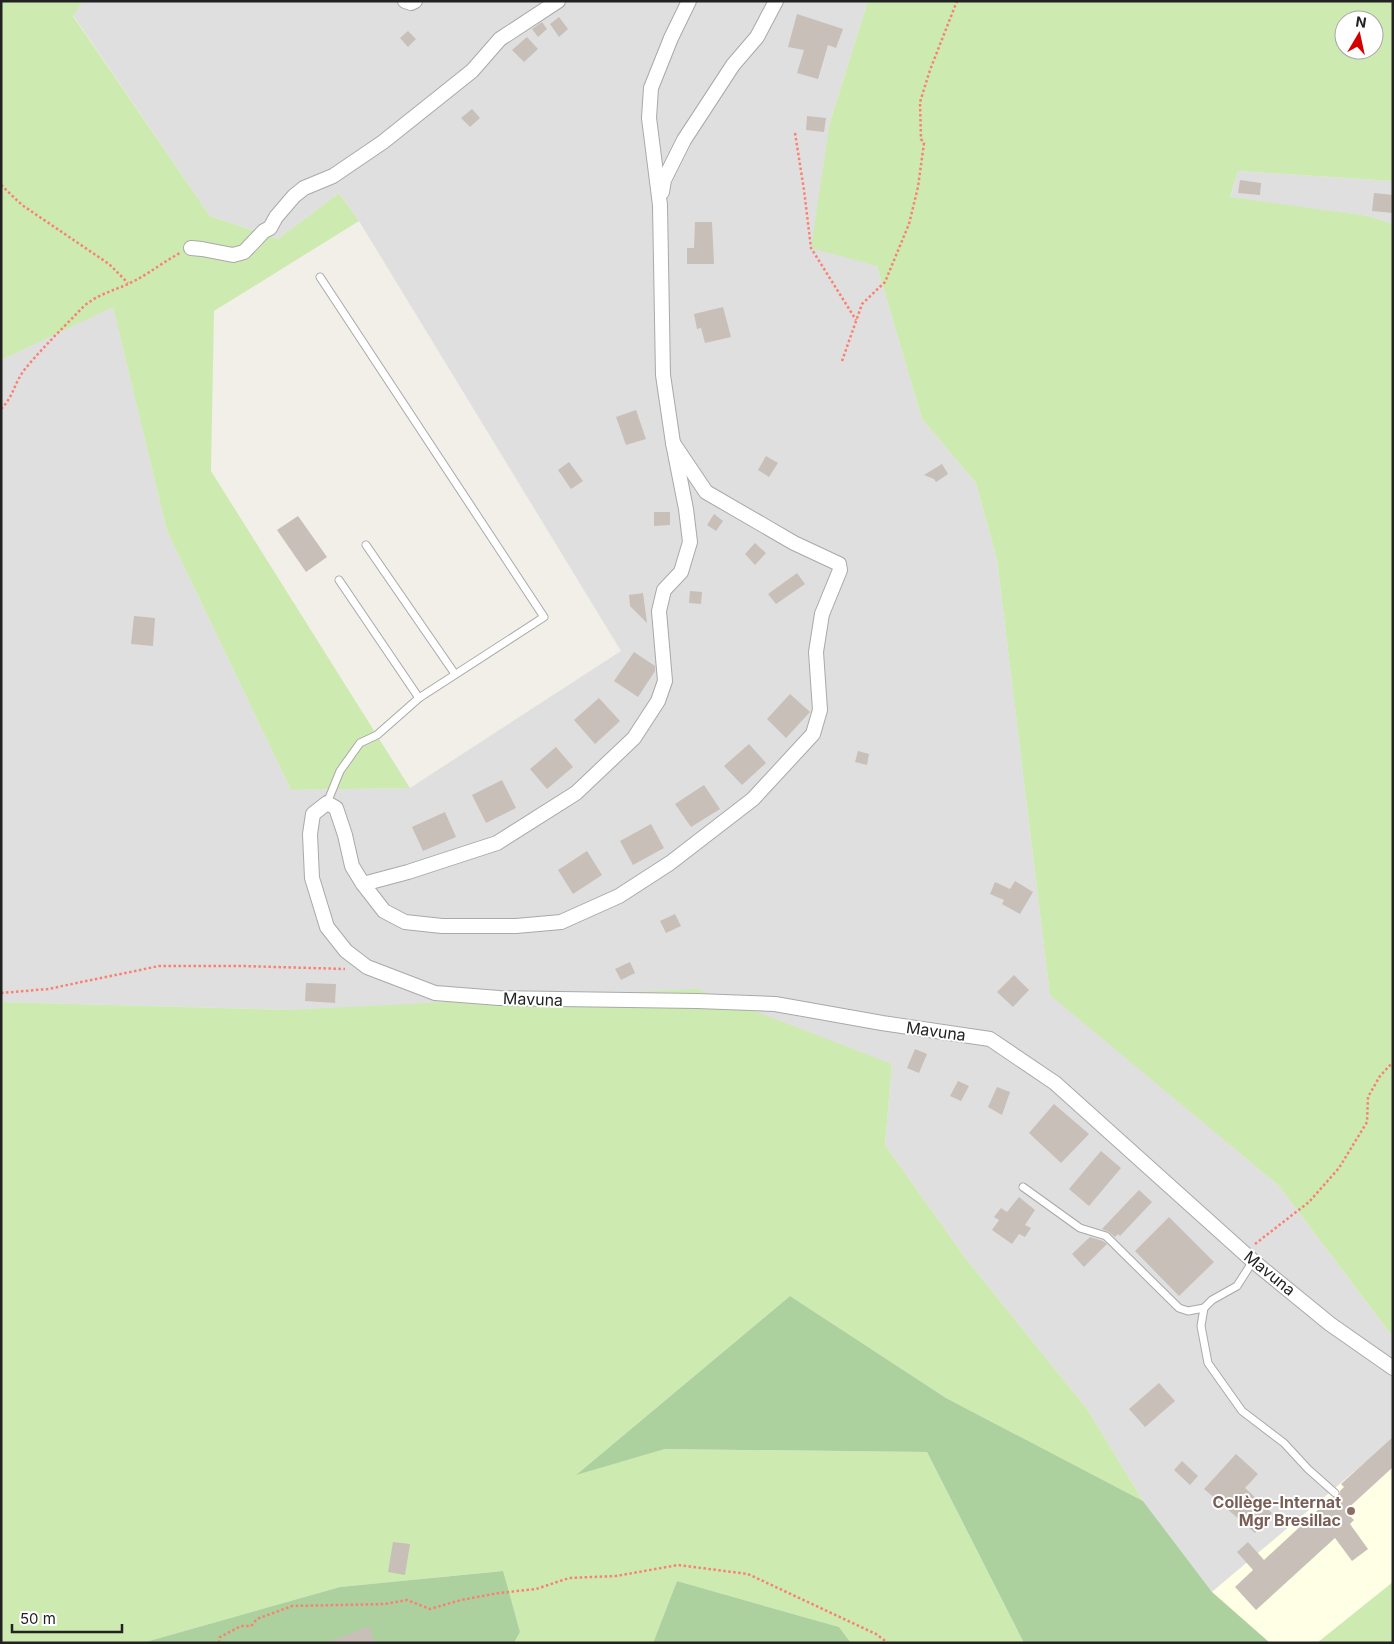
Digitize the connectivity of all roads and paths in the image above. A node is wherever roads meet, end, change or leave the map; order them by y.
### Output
1 (405, 1) edge
2 (414, 1) edge
3 (558, 1) edge
4 (689, 1) edge
5 (776, 1) edge
6 (957, 1) edge
7 (795, 133) dead end
8 (1, 185) edge
9 (660, 205) junction
10 (191, 248) joint
11 (320, 277) dead end
12 (128, 284) junction
13 (856, 320) junction
14 (842, 361) dead end
15 (1, 409) edge
16 (673, 443) junction
17 (366, 545) dead end
18 (339, 580) dead end
19 (455, 674) junction
20 (419, 698) junction
21 (327, 803) junction
22 (363, 884) junction
23 (368, 967) junction
24 (1, 994) edge
25 (1393, 1062) edge
26 (1023, 1187) dead end
27 (1248, 1256) junction
28 (1204, 1308) junction
29 (1393, 1368) edge
30 (1335, 1493) dead end
31 (219, 1643) edge
32 (888, 1643) edge

1 - 2 street
3 - 10 street
4 - 9 street
5 - 9 street
6 - 13 path
7 - 13 path
8 - 12 path
9 - 16 street
10 - 12 path
11 - 19 lane
12 - 15 path
13 - 14 path
16 - 22 street
16 - 22 street
17 - 19 lane
18 - 20 lane
19 - 20 lane
20 - 21 lane
21 - 22 street
21 - 23 street, Mavuna
23 - 24 path
23 - 27 street, Mavuna
25 - 27 path
26 - 28 lane
27 - 28 lane
27 - 29 street, Mavuna
28 - 30 lane
31 - 32 path

